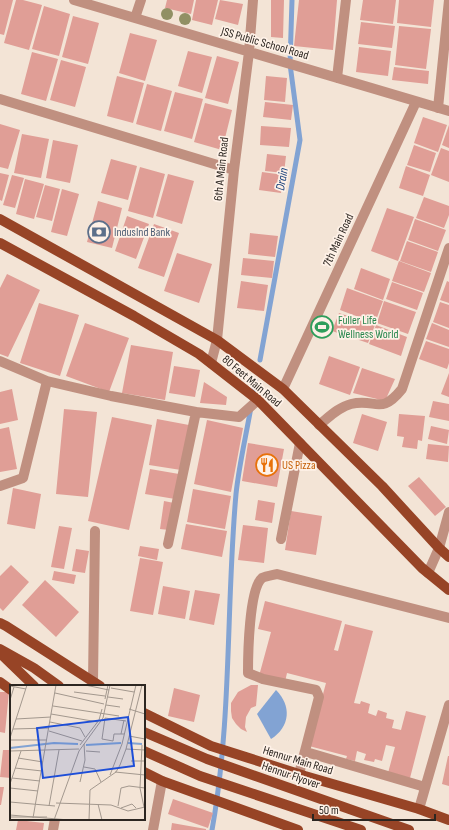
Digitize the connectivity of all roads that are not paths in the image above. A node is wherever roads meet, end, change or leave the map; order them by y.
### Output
1 (74, 0) edge
2 (141, 0) edge
3 (253, 0) edge
4 (346, 0) edge
5 (449, 0) edge
6 (135, 18) junction
7 (249, 52) junction
8 (337, 78) junction
9 (0, 99) edge
10 (416, 102) junction
11 (438, 108) junction
12 (449, 111) edge
13 (234, 170) junction
14 (0, 219) edge
15 (0, 243) edge
16 (449, 248) edge
17 (217, 340) junction
18 (0, 361) edge
19 (211, 363) junction
20 (47, 381) junction
21 (283, 389) junction
22 (257, 399) junction
23 (196, 412) junction
24 (319, 425) junction
25 (300, 443) junction
26 (0, 486) edge
27 (449, 512) edge
28 (95, 531) dead end
29 (281, 539) dead end
30 (168, 544) dead end
31 (439, 548) junction
32 (449, 557) edge
33 (428, 573) junction
34 (449, 590) edge
35 (449, 618) edge
36 (0, 623) edge
37 (0, 649) edge
38 (0, 653) edge
39 (0, 682) edge
40 (96, 684) edge
41 (33, 685) edge
42 (58, 685) edge
43 (10, 689) edge
44 (449, 705) edge
45 (145, 713) edge
46 (145, 732) edge
47 (145, 751) edge
48 (306, 752) junction
49 (145, 772) edge
50 (299, 774) junction
51 (162, 780) junction
52 (425, 787) junction
53 (419, 809) junction
54 (55, 820) edge
55 (449, 820) edge
56 (275, 826) edge
57 (53, 830) edge
58 (153, 830) edge
59 (298, 830) edge
60 (361, 830) edge
61 (409, 830) edge

1 - 6 street, JSS Public School Road
2 - 6 street
3 - 7 street, 6th A Main Road
4 - 8 street
5 - 11 street
6 - 7 street, JSS Public School Road
7 - 8 street, JSS Public School Road
7 - 13 street, 6th A Main Road
8 - 10 street, JSS Public School Road
9 - 13 street
10 - 11 street, JSS Public School Road
10 - 21 street, 7th Main Road
11 - 12 street, JSS Public School Road
13 - 17 street, 6th A Main Road
14 - 17 main road, 80 Feet Main Road
15 - 19 main road, 80 Feet Main Road
16 - 24 street
17 - 19 street, 6th A Main Road
17 - 21 main road, 80 Feet Main Road
18 - 20 street
19 - 22 main road, 80 Feet Main Road
20 - 23 street
20 - 26 street
21 - 24 main road, 80 Feet Main Road
22 - 23 street
22 - 25 main road, 80 Feet Main Road
23 - 30 street
24 - 31 main road, 80 Feet Main Road
25 - 29 street
25 - 33 main road, 80 Feet Main Road
27 - 31 street
28 - 40 street
31 - 32 main road, 80 Feet Main Road
31 - 33 street
33 - 34 main road, 80 Feet Main Road
35 - 48 street
36 - 40 main road
37 - 42 main road
38 - 41 main road
39 - 43 main road
44 - 52 street
45 - 50 main road, Hennur Main Road
46 - 61 main road, Hennur Flyover
47 - 60 main road
48 - 50 street
48 - 52 street
49 - 51 main road
50 - 53 main road, Hennur Main Road
51 - 56 main road
51 - 58 street
52 - 53 street
53 - 55 main road, Hennur Main Road
54 - 57 street
56 - 59 main road

